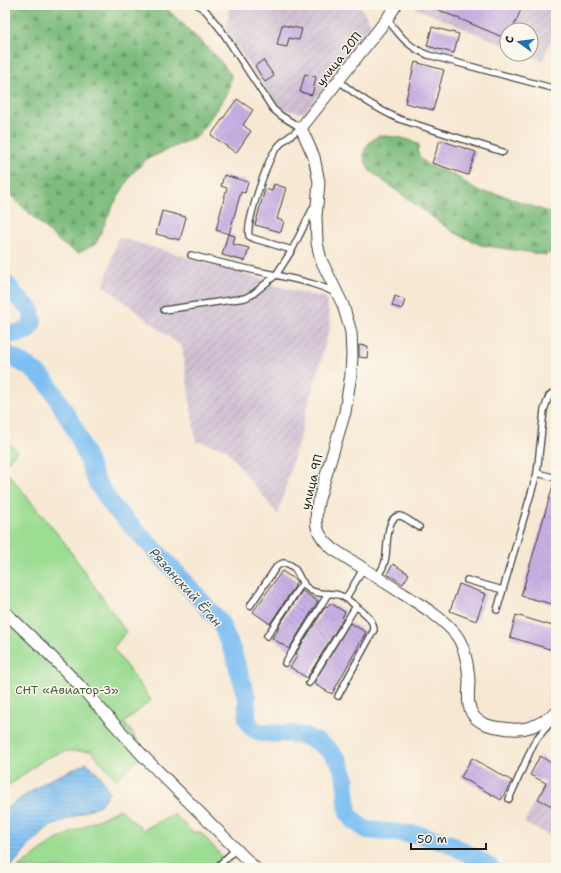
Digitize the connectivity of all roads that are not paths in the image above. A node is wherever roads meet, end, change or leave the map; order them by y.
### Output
1 (198, 5) edge
2 (396, 5) edge
3 (387, 19) junction
4 (338, 81) junction
5 (556, 89) edge
6 (301, 128) junction
7 (503, 152) dead end
8 (318, 195) junction
9 (292, 250) junction
10 (191, 255) dead end
11 (276, 275) junction
12 (339, 295) junction
13 (164, 310) dead end
14 (556, 390) edge
15 (537, 473) junction
16 (556, 478) edge
17 (419, 527) dead end
18 (363, 569) junction
19 (377, 578) junction
20 (467, 580) dead end
21 (303, 582) junction
22 (503, 590) junction
23 (328, 594) junction
24 (346, 598) junction
25 (250, 606) dead end
26 (356, 606) junction
27 (498, 610) dead end
28 (5, 612) edge
29 (267, 636) dead end
30 (285, 663) dead end
31 (309, 684) dead end
32 (338, 696) dead end
33 (556, 713) edge
34 (556, 716) edge
35 (509, 799) dead end
36 (236, 849) junction
37 (216, 868) edge
38 (255, 868) edge

1 - 6 lane
2 - 3 street, улица 20П
3 - 4 street, улица 20П
3 - 5 lane
4 - 6 street, улица 20П
4 - 7 lane
6 - 8 street, улица 9П
6 - 9 lane
8 - 9 lane
8 - 12 street, улица 9П
9 - 11 lane
10 - 11 lane
11 - 12 lane
11 - 13 lane
12 - 18 street, улица 9П
14 - 15 lane
15 - 16 lane
15 - 22 lane
17 - 19 lane
18 - 19 street, улица 9П
18 - 24 lane
19 - 33 street, улица 9П
20 - 22 lane
21 - 23 lane
21 - 25 lane
21 - 29 lane
22 - 27 lane
23 - 24 lane
23 - 30 lane
24 - 26 lane
26 - 31 lane
26 - 32 lane
28 - 36 street
34 - 35 lane
36 - 37 lane
36 - 38 street

